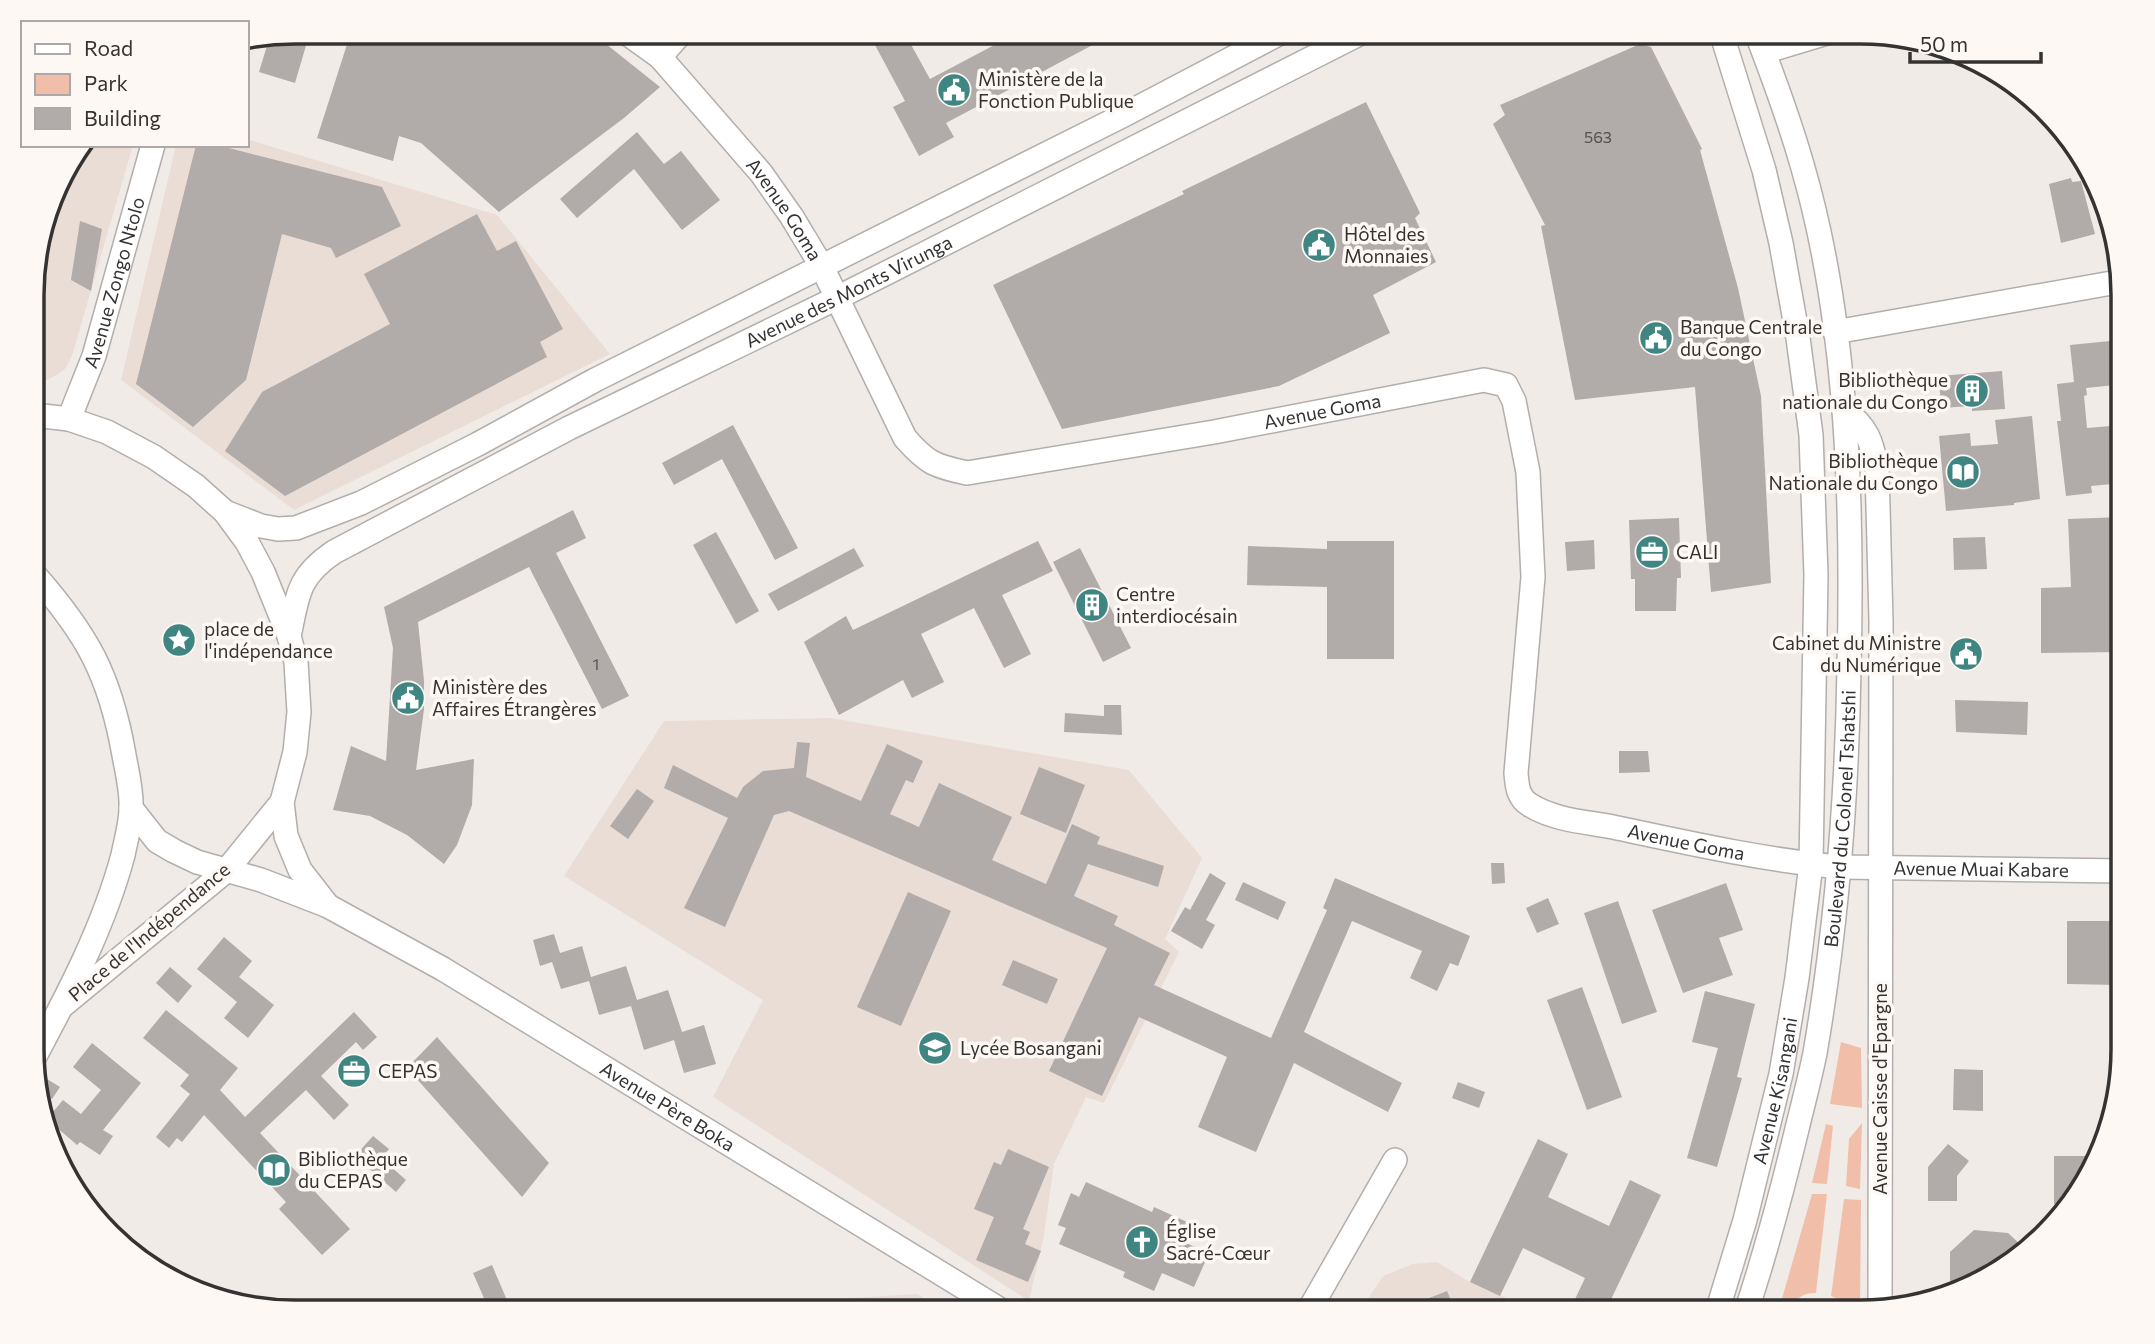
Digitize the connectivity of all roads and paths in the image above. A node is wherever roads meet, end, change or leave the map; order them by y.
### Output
1 (642, 44) edge
2 (671, 44) edge
3 (1259, 44) edge
4 (1339, 44) edge
5 (1725, 44) edge
6 (1761, 44) edge
7 (660, 57) junction
8 (152, 147) edge
9 (822, 267) junction
10 (2111, 283) edge
11 (837, 298) junction
12 (1835, 332) junction
13 (1844, 411) junction
14 (44, 416) edge
15 (69, 419) junction
16 (225, 512) junction
17 (44, 585) edge
18 (289, 636) junction
19 (282, 802) junction
20 (131, 808) junction
21 (1811, 864) junction
22 (1840, 867) junction
23 (1881, 867) junction
24 (226, 871) junction
25 (2111, 871) edge
26 (328, 906) junction
27 (61, 1007) junction
28 (44, 1039) edge
29 (1395, 1160) dead end
30 (984, 1300) edge
31 (1315, 1300) edge
32 (1721, 1300) edge
33 (1750, 1300) edge
34 (1880, 1300) edge

1 - 7 street, Avenue Goma
2 - 7 street
3 - 9 street, Avenue des Monts Virunga
4 - 11 street, Avenue des Monts Virunga
5 - 21 street, Boulevard du Colonel Tshatshi
6 - 12 street, Boulevard du Colonel Tshatshi
7 - 9 street, Avenue Goma
8 - 15 street, Avenue Zongo Ntolo
9 - 11 street, Avenue Goma
9 - 16 street, Avenue des Monts Virunga
10 - 12 street
11 - 18 street, Avenue des Monts Virunga
11 - 21 street, Avenue Goma
12 - 13 street, Boulevard du Colonel Tshatshi
13 - 22 street, Boulevard du Colonel Tshatshi
13 - 23 street, Avenue Caisse d'Epargne
14 - 15 street, Place de l'Indépendance
15 - 16 street, Place de l'Indépendance
16 - 18 street, Place de l'Indépendance
17 - 20 street, Place de l'Indépendance
18 - 19 street, Place de l'Indépendance
19 - 24 street, Place de l'Indépendance
19 - 26 street
20 - 24 street, Avenue Père Boka
20 - 27 street, Place de l'Indépendance
21 - 22 street, Avenue Goma
21 - 32 street, Avenue Kisangani
22 - 23 street, Avenue Muai Kabare
22 - 33 street, Boulevard du Colonel Tshatshi
23 - 25 street, Avenue Muai Kabare
23 - 34 street, Avenue Caisse d'Epargne
24 - 26 street, Avenue Père Boka
24 - 27 street, Place de l'Indépendance
26 - 30 street, Avenue Père Boka
27 - 28 street
29 - 31 street

